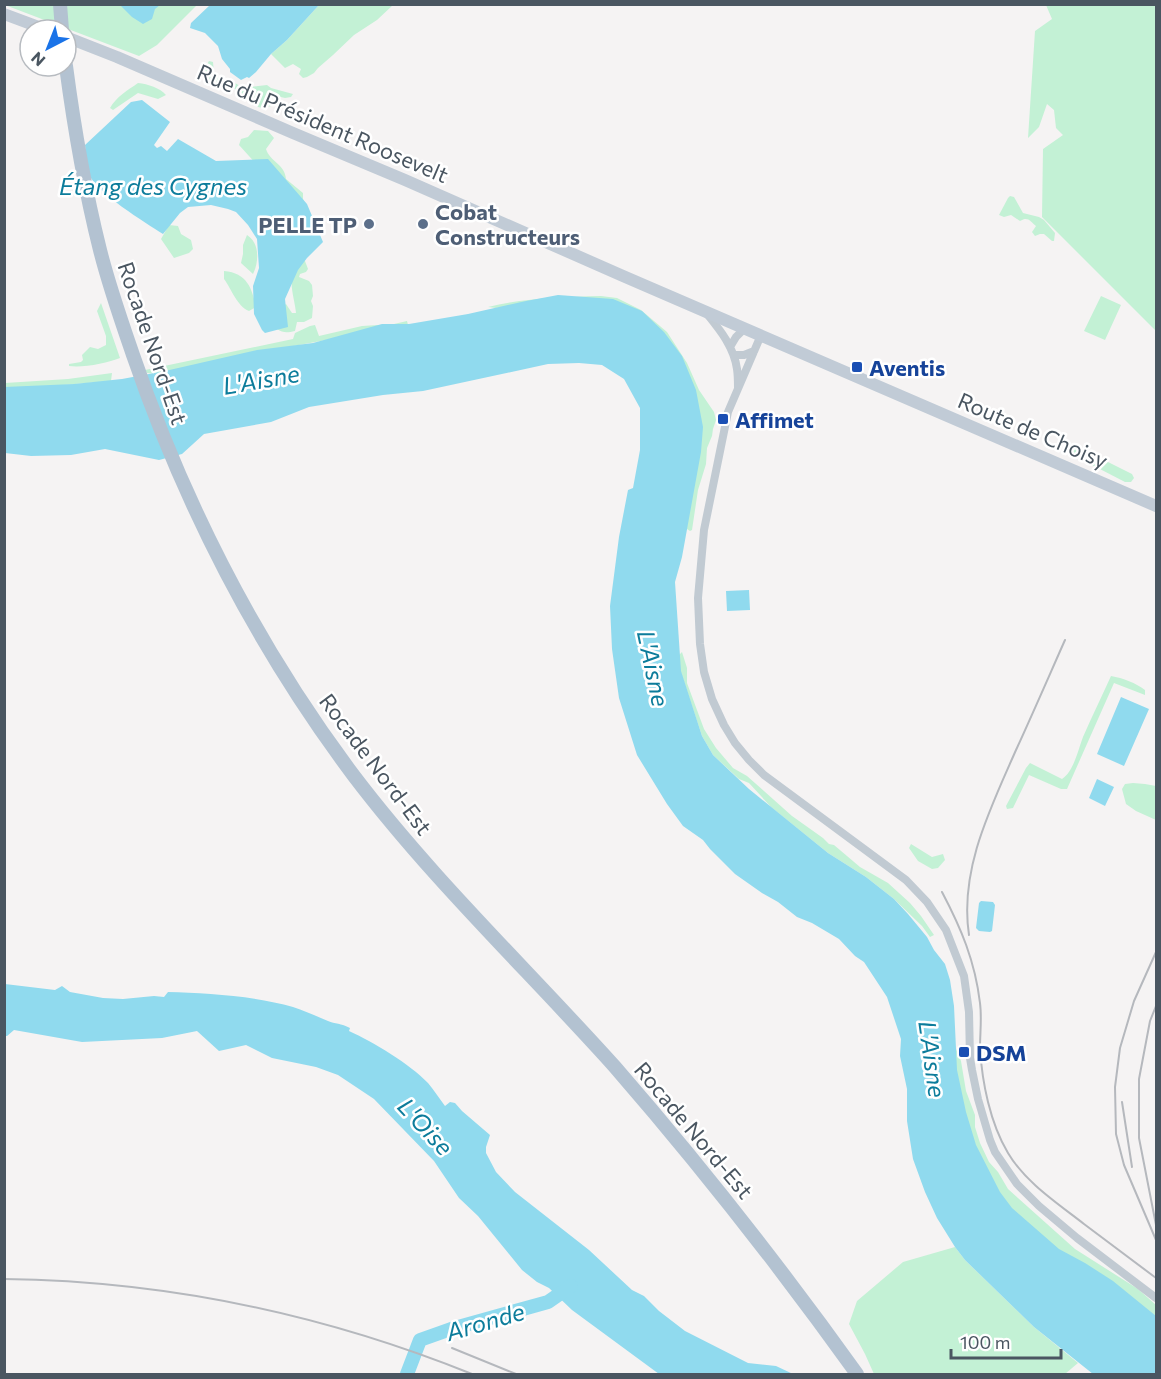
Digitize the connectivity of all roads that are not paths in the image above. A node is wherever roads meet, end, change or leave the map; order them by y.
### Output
1 (78, 42) edge
2 (68, 78) edge
3 (705, 311) junction
4 (745, 328) junction
5 (761, 335) junction
6 (732, 351) junction
7 (754, 351) junction
8 (738, 392) junction
9 (1156, 506) edge
10 (1156, 1298) edge
11 (857, 1374) edge

1 - 3 street, Rue du Président Roosevelt
2 - 11 main road, Rocade Nord-Est
3 - 4 street, Rue du Président Roosevelt
3 - 6 street
4 - 5 street, Rue du Président Roosevelt
4 - 6 street
5 - 7 street
5 - 9 street, Route de Choisy
6 - 7 street
6 - 8 street
7 - 8 street
8 - 10 street

